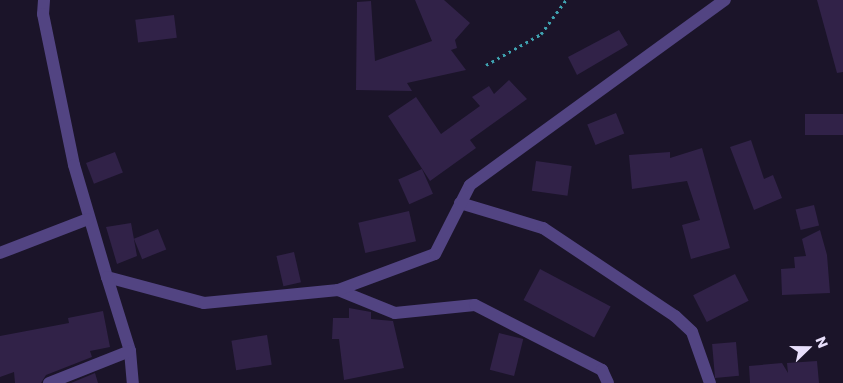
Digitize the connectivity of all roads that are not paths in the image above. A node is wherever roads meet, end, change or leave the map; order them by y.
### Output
1 (44, 0) edge
2 (725, 0) edge
3 (460, 203) junction
4 (88, 219) junction
5 (0, 253) edge
6 (107, 277) junction
7 (338, 290) junction
8 (130, 351) junction
9 (49, 383) edge
10 (133, 383) edge
11 (608, 383) edge
12 (710, 383) edge

1 - 4 street
2 - 3 street
3 - 7 street
3 - 12 street
4 - 5 street
4 - 6 street
6 - 7 street
6 - 8 street
7 - 11 street
8 - 9 street
8 - 10 street

